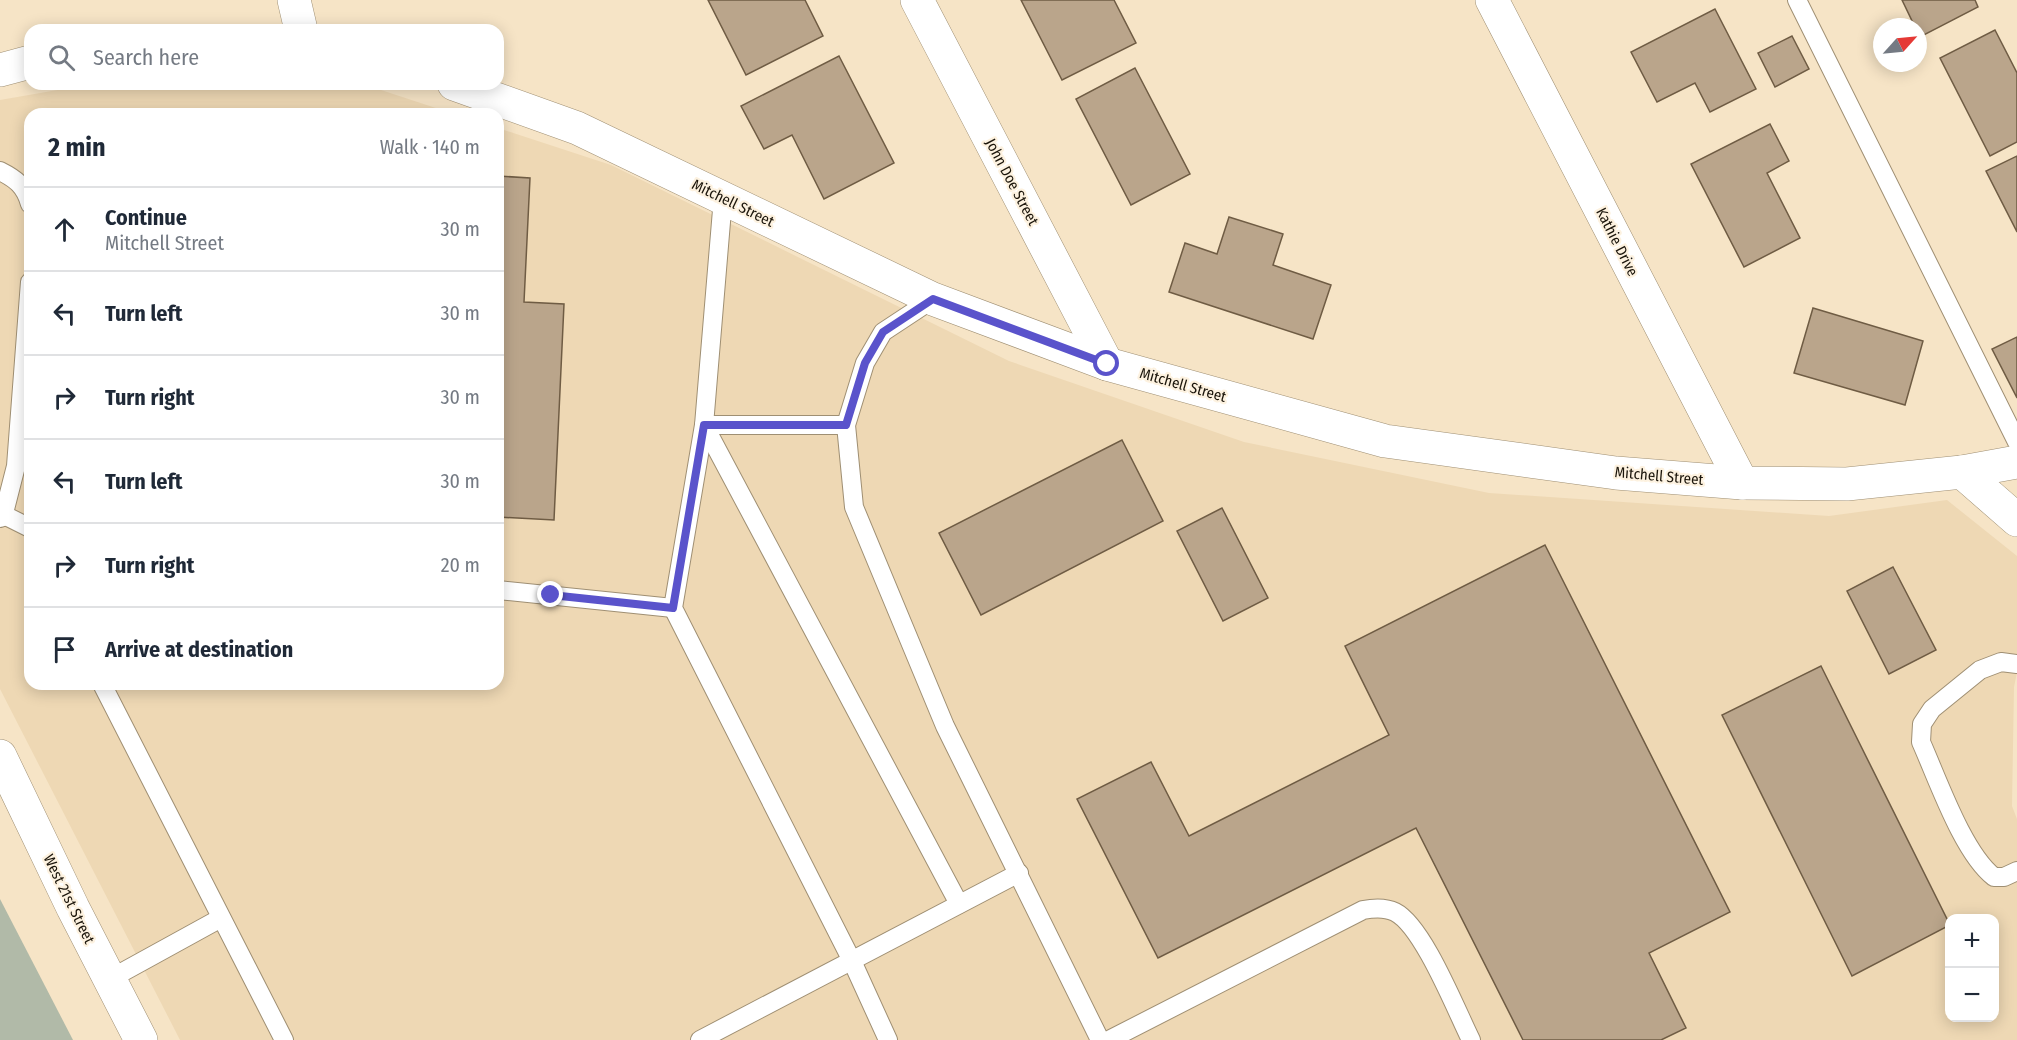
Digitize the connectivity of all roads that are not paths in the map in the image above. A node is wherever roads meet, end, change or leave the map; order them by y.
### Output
1 (294, 0) edge
2 (917, 0) edge
3 (1492, 0) edge
4 (1797, 0) edge
5 (300, 24) edge
6 (24, 64) edge
7 (0, 70) edge
8 (471, 90) edge
9 (0, 171) edge
10 (24, 188) edge
11 (723, 198) junction
12 (933, 299) junction
13 (24, 361) edge
14 (1107, 364) junction
15 (704, 425) junction
16 (846, 425) junction
17 (2017, 442) edge
18 (2017, 462) edge
19 (1962, 472) junction
20 (1742, 483) junction
21 (1, 516) edge
22 (2017, 520) edge
23 (24, 526) edge
24 (504, 591) edge
25 (673, 608) junction
26 (2017, 664) edge
27 (105, 690) edge
28 (0, 756) edge
29 (2017, 871) edge
30 (1018, 873) junction
31 (959, 904) junction
32 (221, 918) junction
33 (852, 961) junction
34 (110, 979) junction
35 (141, 1040) edge
36 (284, 1040) edge
37 (700, 1040) edge
38 (888, 1040) edge
39 (1100, 1040) edge
40 (1109, 1040) edge
41 (1471, 1040) edge

1 - 5 street
2 - 14 street, John Doe Street
3 - 20 street, Kathie Drive
4 - 17 lane
6 - 7 street
8 - 11 street, Mitchell Street
9 - 10 lane
11 - 12 street, Mitchell Street
11 - 15 lane
12 - 14 street, Mitchell Street
12 - 16 lane
13 - 21 lane
14 - 20 street, Mitchell Street
15 - 16 lane
15 - 25 lane
15 - 31 lane
16 - 30 lane
18 - 19 street, Mitchell Street
19 - 20 street, Mitchell Street
19 - 22 street
21 - 23 lane
24 - 25 lane
25 - 33 lane
26 - 29 lane
27 - 32 lane
28 - 34 street, West 21st Street
30 - 31 lane
30 - 39 lane
31 - 33 lane
32 - 34 lane
32 - 36 lane
33 - 37 lane
33 - 38 lane
34 - 35 street, West 21st Street
40 - 41 lane

